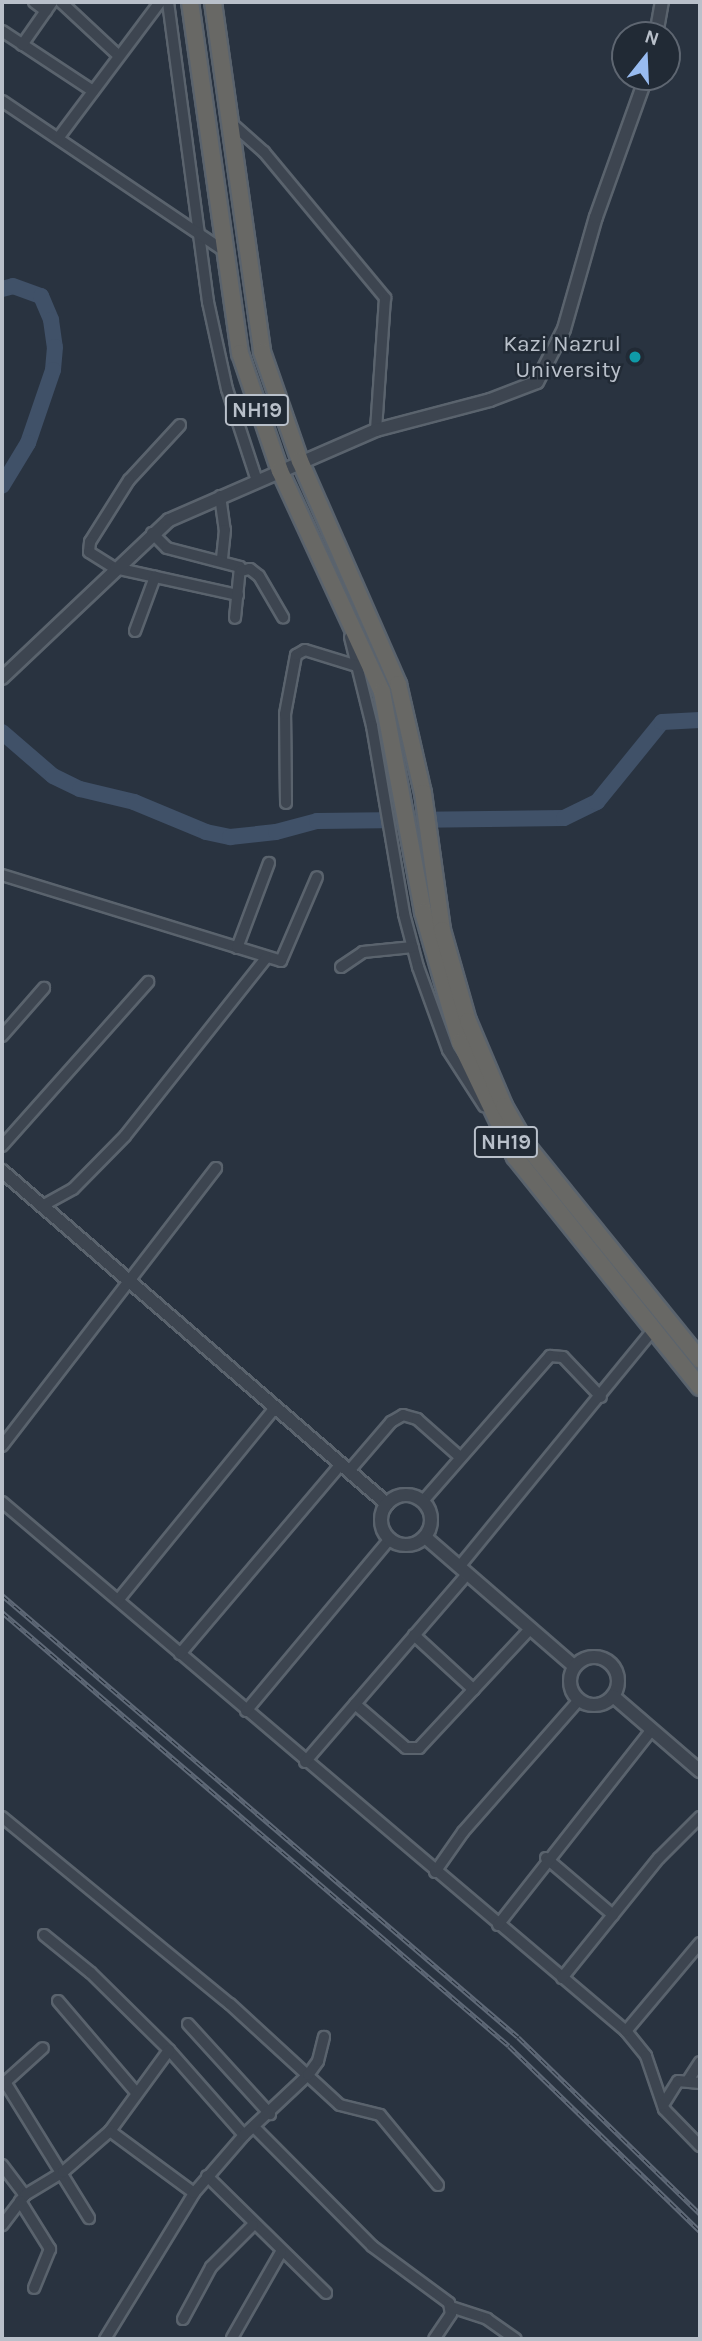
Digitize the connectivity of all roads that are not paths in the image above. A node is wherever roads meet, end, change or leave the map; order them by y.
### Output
1 (34, 2) edge
2 (61, 2) edge
3 (165, 2) edge
4 (190, 2) edge
5 (213, 2) edge
6 (662, 2) edge
7 (49, 6) edge
8 (192, 19) junction
9 (659, 21) edge
10 (2, 31) edge
11 (22, 45) junction
12 (119, 57) junction
13 (93, 91) junction
14 (641, 91) edge
15 (2, 101) edge
16 (229, 120) junction
17 (59, 137) junction
18 (199, 234) junction
19 (224, 251) junction
20 (180, 425) dead end
21 (376, 430) junction
22 (300, 461) junction
23 (280, 471) junction
24 (257, 481) junction
25 (220, 496) junction
26 (152, 533) junction
27 (222, 561) junction
28 (115, 568) junction
29 (242, 571) junction
30 (155, 577) junction
31 (336, 585) junction
32 (238, 595) junction
33 (283, 617) dead end
34 (235, 618) dead end
35 (135, 631) dead end
36 (357, 666) junction
37 (4, 677) edge
38 (286, 803) dead end
39 (269, 863) dead end
40 (2, 874) edge
41 (317, 877) dead end
42 (413, 947) junction
43 (237, 948) junction
44 (266, 958) junction
45 (341, 967) dead end
46 (148, 982) dead end
47 (44, 988) dead end
48 (2, 1036) edge
49 (495, 1121) junction
50 (2, 1146) edge
51 (216, 1168) dead end
52 (2, 1171) edge
53 (42, 1206) junction
54 (127, 1280) junction
55 (653, 1330) junction
56 (700, 1360) edge
57 (700, 1387) edge
58 (601, 1396) junction
59 (275, 1408) junction
60 (2, 1446) edge
61 (460, 1457) junction
62 (345, 1468) junction
63 (423, 1501) junction
64 (2, 1502) edge
65 (387, 1504) junction
66 (425, 1536) junction
67 (390, 1539) junction
68 (463, 1571) junction
69 (119, 1599) junction
70 (531, 1628) junction
71 (414, 1635) junction
72 (180, 1654) junction
73 (574, 1666) junction
74 (474, 1690) junction
75 (613, 1696) junction
76 (579, 1700) junction
77 (355, 1704) junction
78 (246, 1711) junction
79 (652, 1729) junction
80 (305, 1762) junction
81 (700, 1771) edge
82 (2, 1817) edge
83 (700, 1817) edge
84 (546, 1858) junction
85 (435, 1872) junction
86 (613, 1915) junction
87 (498, 1925) junction
88 (44, 1935) dead end
89 (700, 1943) edge
90 (562, 1978) junction
91 (58, 2001) dead end
92 (188, 2024) dead end
93 (626, 2031) junction
94 (324, 2037) dead end
95 (43, 2048) dead end
96 (169, 2050) junction
97 (700, 2062) edge
98 (308, 2074) junction
99 (689, 2079) junction
100 (700, 2082) edge
101 (3, 2084) edge
102 (135, 2091) junction
103 (663, 2105) junction
104 (270, 2114) junction
105 (254, 2127) junction
106 (110, 2131) junction
107 (244, 2135) junction
108 (700, 2146) edge
109 (2, 2165) edge
110 (59, 2175) junction
111 (207, 2176) junction
112 (438, 2185) dead end
113 (194, 2193) junction
114 (23, 2198) junction
115 (89, 2218) dead end
116 (2, 2225) edge
117 (253, 2225) junction
118 (281, 2252) junction
119 (34, 2288) dead end
120 (326, 2293) dead end
121 (451, 2307) junction
122 (183, 2319) dead end
123 (232, 2338) edge
124 (105, 2339) edge
125 (434, 2339) edge
126 (516, 2339) edge

1 - 7 street
2 - 12 street
3 - 8 street
3 - 12 street
3 - 18 street
4 - 8 highway, NH19
5 - 16 highway, NH19
6 - 9 street
7 - 11 street
8 - 19 highway, NH19
10 - 11 street
11 - 13 street
12 - 13 street
13 - 17 street
14 - 21 street
15 - 17 street
16 - 21 street
16 - 22 highway, NH19
17 - 18 street
18 - 19 street
18 - 24 street
19 - 23 highway, NH19
20 - 28 street
21 - 22 street
22 - 23 street
22 - 56 highway, NH19
23 - 24 street
23 - 31 highway, NH19
24 - 25 street
25 - 26 street
25 - 27 street
26 - 27 street
26 - 28 street
27 - 29 street
28 - 30 street
28 - 37 street
29 - 32 street
29 - 33 street
30 - 32 street
30 - 35 street
31 - 36 street
31 - 49 highway, NH19
32 - 34 street
36 - 38 street
36 - 42 street
39 - 43 street
40 - 43 street
41 - 44 street
42 - 45 street
42 - 49 street
43 - 44 street
44 - 53 street
46 - 50 street
47 - 48 street
49 - 55 highway, NH19
51 - 54 street
52 - 53 street
53 - 54 street
54 - 59 street
54 - 60 street
55 - 57 highway, NH19
55 - 58 street
58 - 61 street
58 - 68 street
59 - 62 street
59 - 69 street
61 - 62 street
61 - 63 street
62 - 65 street
62 - 72 street
63 - 65 street
63 - 66 street
64 - 69 street
65 - 67 street
66 - 67 street
66 - 68 street
67 - 78 street
68 - 70 street
68 - 71 street
69 - 72 street
70 - 73 street
70 - 74 street
71 - 74 street
71 - 77 street
72 - 78 street
73 - 75 street
73 - 76 street
74 - 77 street
75 - 76 street
75 - 79 street
76 - 85 street
77 - 80 street
78 - 80 street
79 - 81 street
79 - 84 street
80 - 85 street
82 - 98 street
83 - 86 street
84 - 86 street
84 - 87 street
85 - 87 street
86 - 90 street
87 - 90 street
88 - 96 street
89 - 93 street
90 - 93 street
91 - 102 street
92 - 104 street
93 - 103 street
94 - 98 street
95 - 101 street
96 - 102 street
96 - 107 street
97 - 99 street
98 - 104 street
98 - 112 street
99 - 100 street
99 - 103 street
101 - 110 street
102 - 106 street
103 - 108 street
104 - 105 street
105 - 107 street
105 - 121 street
106 - 110 street
106 - 113 street
107 - 111 street
109 - 114 street
110 - 114 street
110 - 115 street
111 - 113 street
111 - 117 street
113 - 124 street
114 - 116 street
114 - 119 street
117 - 118 street
117 - 122 street
118 - 120 street
118 - 123 street
121 - 125 street
121 - 126 street

